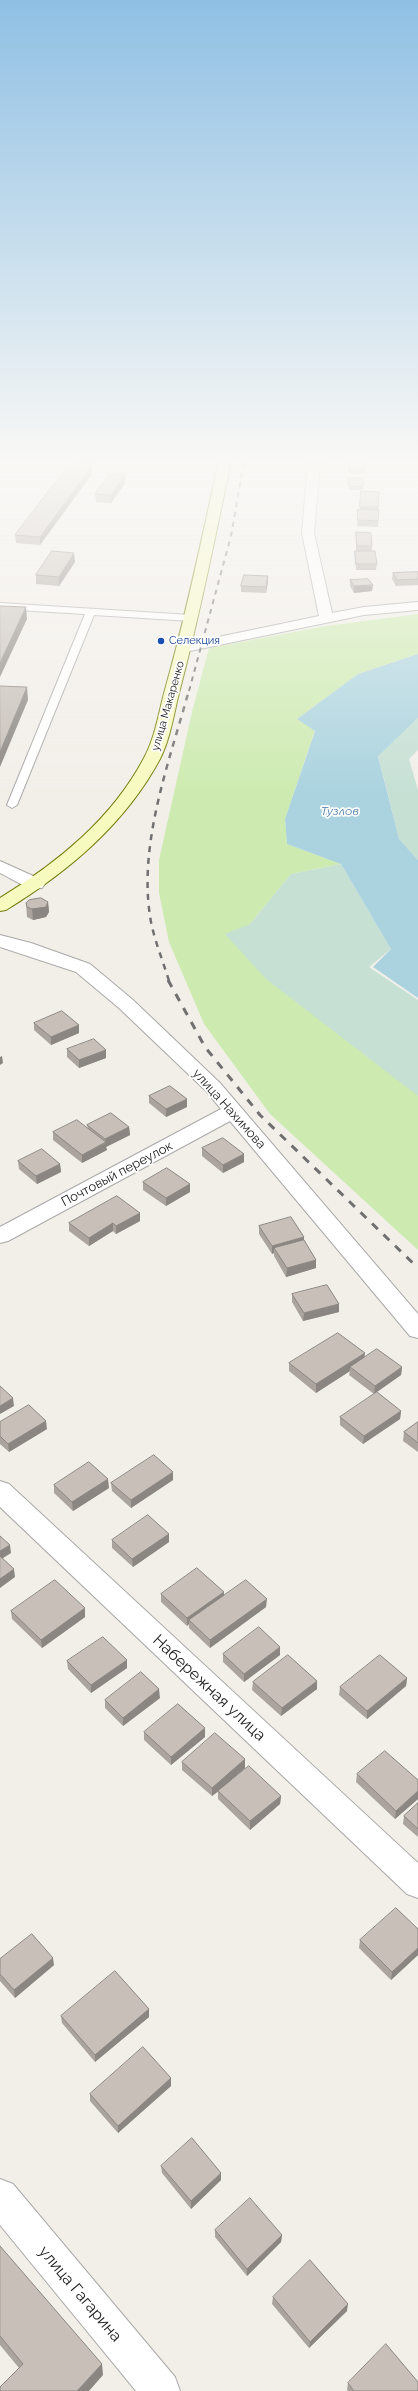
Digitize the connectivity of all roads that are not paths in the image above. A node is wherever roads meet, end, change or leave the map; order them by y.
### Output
1 (201, 573) edge
2 (316, 573) edge
3 (0, 606) edge
4 (418, 606) edge
5 (91, 611) junction
6 (191, 618) junction
7 (326, 618) junction
8 (185, 648) junction
9 (12, 805) dead end
10 (0, 866) edge
11 (36, 884) junction
12 (0, 906) edge
13 (0, 942) edge
14 (233, 1111) junction
15 (0, 1236) edge
16 (418, 1330) edge
17 (0, 1491) edge
18 (418, 1884) edge
19 (0, 2197) edge
20 (161, 2391) edge

1 - 6 main road, улица Макаренко
2 - 7 street
3 - 5 lane
4 - 7 street
5 - 6 lane
5 - 9 lane
6 - 8 main road, улица Макаренко
7 - 8 street
8 - 11 main road, улица Макаренко
10 - 11 street
11 - 12 main road, улица Макаренко
13 - 14 street, улица Нахимова
14 - 15 street, Почтовый переулок
14 - 16 street, улица Нахимова
17 - 18 street, Набережная улица
19 - 20 street, улица Гагарина

